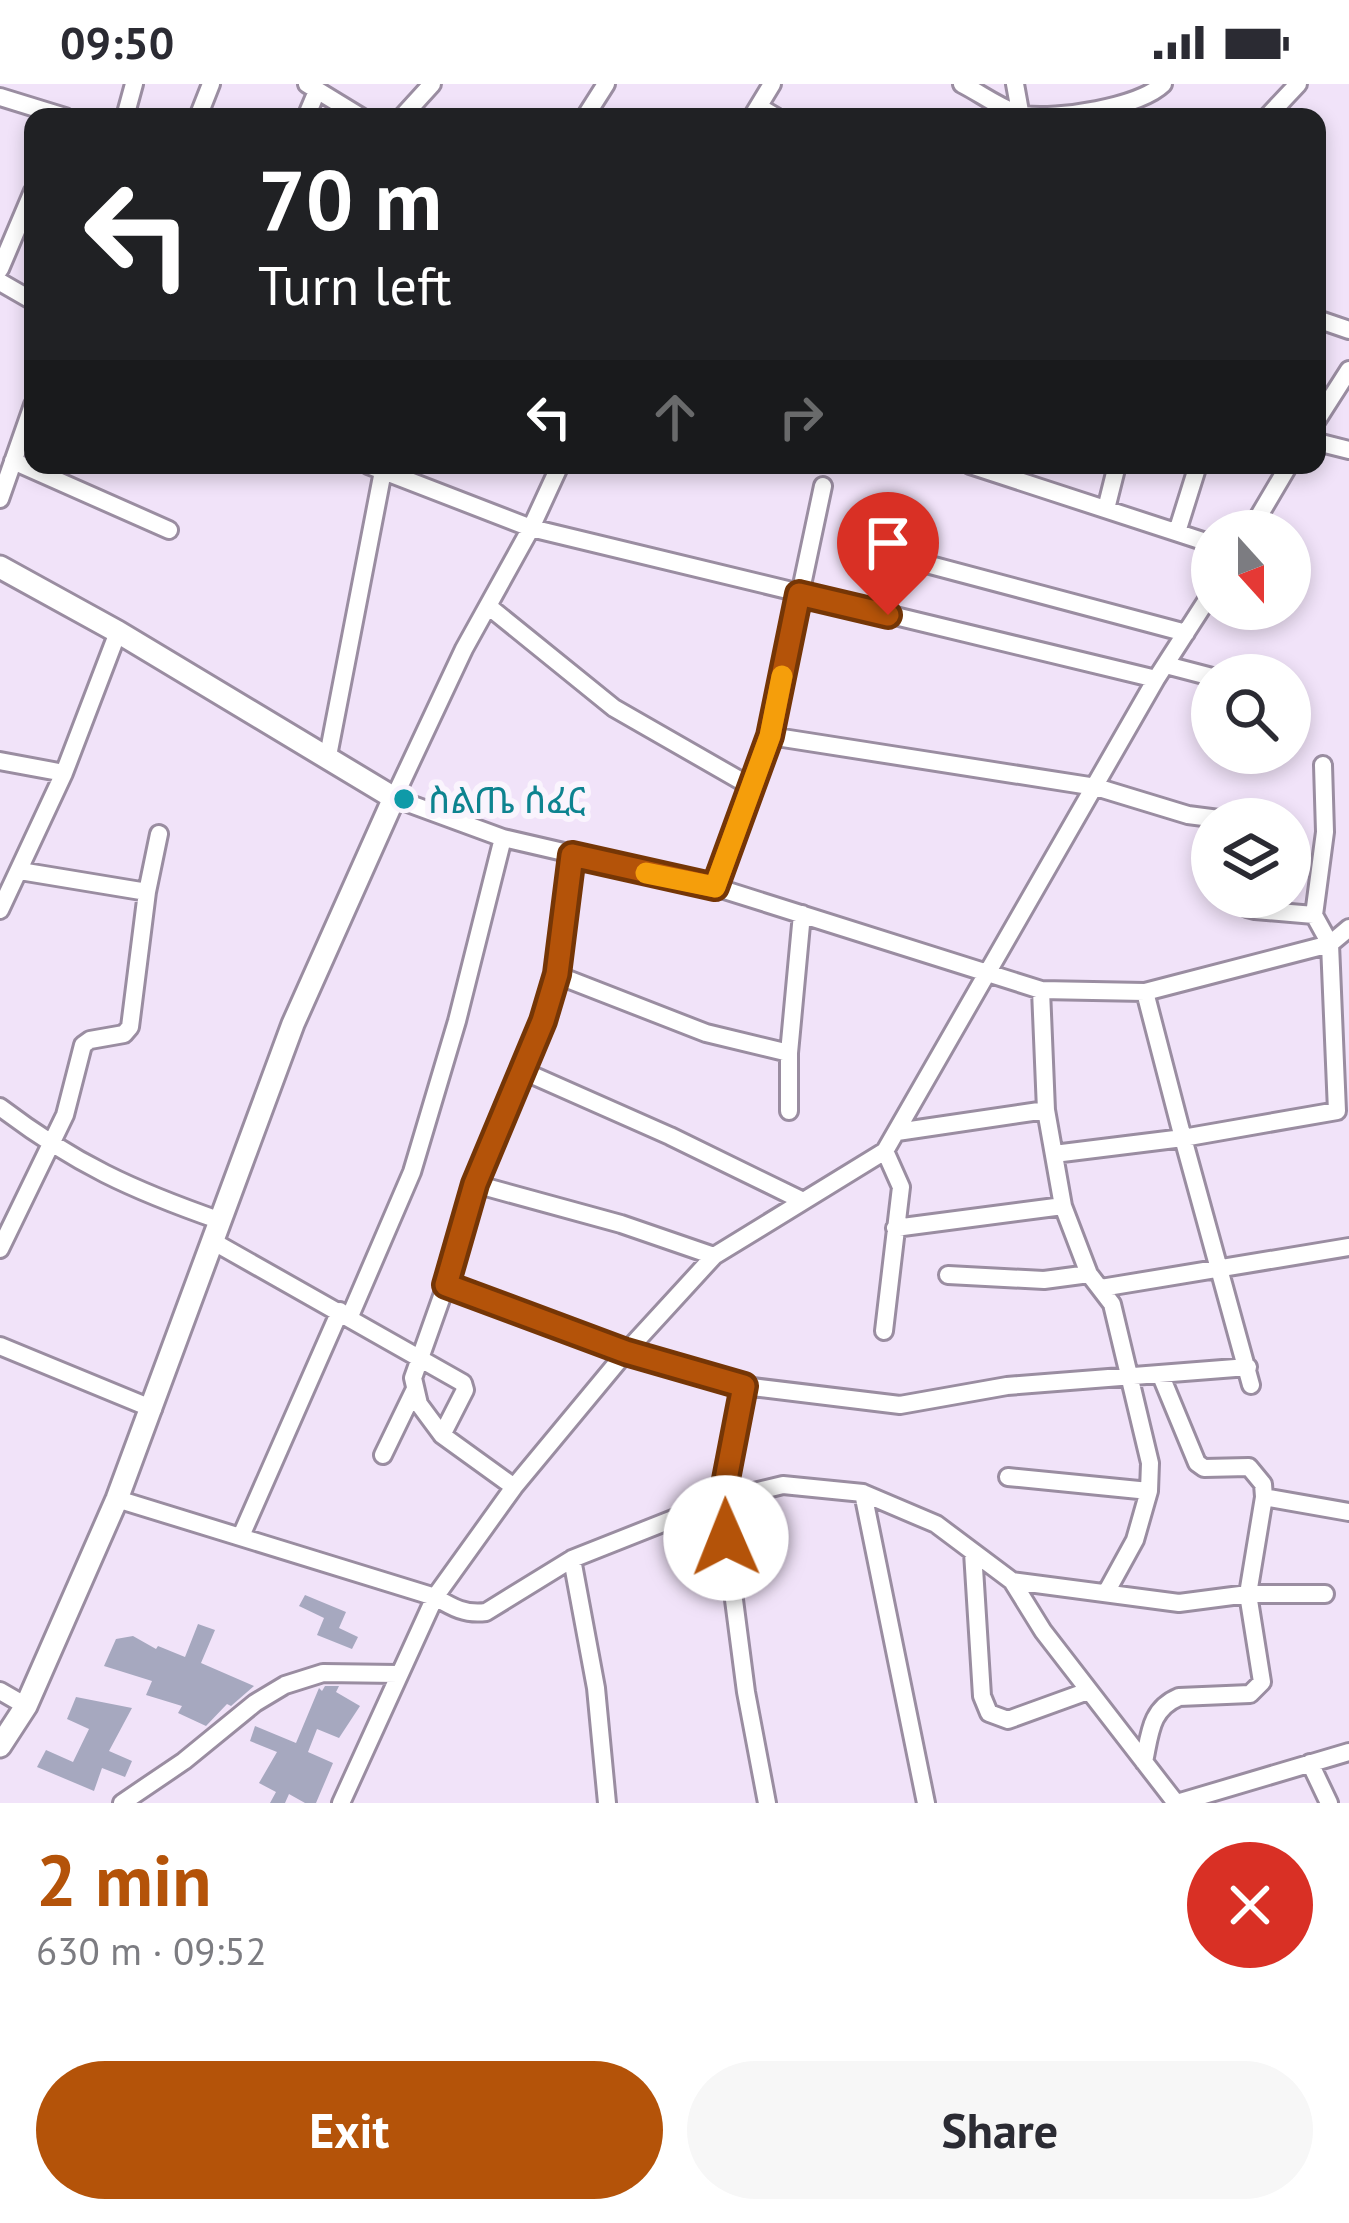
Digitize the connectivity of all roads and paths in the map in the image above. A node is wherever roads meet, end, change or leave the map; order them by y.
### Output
1 (432, 84) edge
2 (962, 84) edge
3 (1163, 84) edge
4 (1298, 84) edge
5 (312, 88) edge
6 (0, 97) edge
7 (35, 108) edge
8 (346, 108) edge
9 (410, 108) edge
10 (1007, 108) edge
11 (1104, 108) edge
12 (1275, 108) edge
13 (24, 212) edge
14 (0, 269) edge
15 (1349, 370) edge
16 (1326, 406) edge
17 (24, 430) edge
18 (13, 460) junction
19 (24, 465) edge
20 (44, 474) edge
21 (375, 474) edge
22 (392, 474) edge
23 (556, 474) edge
24 (998, 474) edge
25 (1115, 474) edge
26 (1195, 474) edge
27 (1284, 474) edge
28 (823, 486) dead end
29 (0, 499) edge
30 (1106, 509) junction
31 (1262, 510) edge
32 (532, 528) junction
33 (169, 530) dead end
34 (1177, 532) junction
35 (1191, 537) edge
36 (870, 549) dead end
37 (0, 567) edge
38 (799, 594) junction
39 (488, 606) junction
40 (1191, 625) edge
41 (118, 632) junction
42 (1186, 633) junction
43 (1161, 672) junction
44 (1191, 675) edge
45 (770, 736) junction
46 (328, 756) junction
47 (0, 761) edge
48 (1323, 765) dead end
49 (64, 773) junction
50 (750, 786) junction
51 (1096, 788) junction
52 (394, 797) junction
53 (1191, 815) edge
54 (160, 834) dead end
55 (503, 838) junction
56 (572, 855) junction
57 (20, 871) junction
58 (715, 887) junction
59 (147, 892) junction
60 (0, 910) edge
61 (802, 914) junction
62 (1311, 915) edge
63 (1314, 915) junction
64 (1349, 928) edge
65 (1330, 944) junction
66 (988, 973) junction
67 (557, 974) junction
68 (1041, 990) junction
69 (1145, 992) junction
70 (789, 1053) junction
71 (523, 1071) junction
72 (0, 1107) edge
73 (1046, 1110) junction
74 (1343, 1111) edge
75 (789, 1112) dead end
76 (897, 1132) junction
77 (1183, 1138) junction
78 (50, 1145) junction
79 (885, 1151) junction
80 (1054, 1154) junction
81 (475, 1184) junction
82 (801, 1200) junction
83 (1063, 1205) junction
84 (895, 1228) junction
85 (217, 1231) junction
86 (1349, 1247) edge
87 (0, 1249) edge
88 (713, 1256) junction
89 (1222, 1269) junction
90 (948, 1275) dead end
91 (1095, 1281) junction
92 (446, 1285) junction
93 (345, 1313) junction
94 (884, 1331) dead end
95 (0, 1346) edge
96 (626, 1352) junction
97 (421, 1358) junction
98 (1132, 1376) junction
99 (1161, 1376) junction
100 (744, 1386) junction
101 (413, 1391) junction
102 (153, 1409) junction
103 (442, 1435) junction
104 (383, 1455) dead end
105 (1008, 1477) dead end
106 (514, 1486) junction
107 (1149, 1491) junction
108 (863, 1493) junction
109 (1264, 1497) junction
110 (117, 1499) junction
111 (722, 1500) junction
112 (1349, 1512) edge
113 (241, 1536) junction
114 (973, 1552) junction
115 (572, 1559) junction
116 (1012, 1581) junction
117 (1107, 1591) junction
118 (1248, 1594) junction
119 (1325, 1594) dead end
120 (435, 1597) junction
121 (398, 1674) junction
122 (0, 1691) edge
123 (1088, 1691) junction
124 (26, 1706) junction
125 (0, 1745) edge
126 (1349, 1752) edge
127 (1144, 1762) junction
128 (1310, 1763) junction
129 (1186, 1801) edge
130 (122, 1803) edge
131 (341, 1803) edge
132 (607, 1803) edge
133 (767, 1803) edge
134 (926, 1803) edge
135 (1329, 1803) edge

1 - 9 street
2 - 10 street
3 - 11 street
4 - 12 street
5 - 8 street
6 - 7 street
13 - 14 street
15 - 16 street
17 - 18 street
18 - 19 street
18 - 29 street
20 - 33 street
21 - 46 street
22 - 32 street
23 - 32 street
24 - 30 street
25 - 30 street
26 - 34 street
27 - 31 street
28 - 38 street
30 - 34 street
32 - 38 street
32 - 39 street
34 - 35 street
36 - 42 street
37 - 41 street
38 - 43 street
38 - 45 street
39 - 50 street
39 - 52 street
40 - 42 street
41 - 46 street
41 - 49 street
42 - 43 street
43 - 44 street
43 - 51 street
45 - 50 street
45 - 51 street
46 - 52 street
47 - 49 street
48 - 63 street
49 - 57 street
50 - 58 street
51 - 53 street
51 - 66 street
52 - 55 street
52 - 85 street
54 - 59 street
55 - 56 street
55 - 93 street
56 - 58 street
56 - 67 street
57 - 59 street
57 - 60 street
58 - 61 street
59 - 78 street
61 - 66 street
61 - 70 street
62 - 63 street
63 - 65 street
64 - 65 street
65 - 69 street
65 - 74 street
66 - 68 street
66 - 76 street
67 - 70 street
67 - 71 street
68 - 69 street
68 - 73 street
69 - 77 street
70 - 75 street
71 - 81 street
71 - 82 street
72 - 78 street
73 - 76 street
73 - 80 street
74 - 77 street
76 - 79 street
77 - 80 street
77 - 89 street
78 - 85 street
78 - 87 street
79 - 82 street
79 - 84 street
80 - 83 street
81 - 88 street
81 - 92 street
82 - 88 street
83 - 84 street
83 - 91 street
84 - 94 street
85 - 93 street
85 - 102 street
86 - 89 street
88 - 96 street
89 - 91 street
89 - 99 street
90 - 91 street
91 - 98 street
92 - 96 street
92 - 97 street
93 - 97 street
93 - 113 street
95 - 102 street
96 - 100 street
96 - 106 street
97 - 101 street
97 - 103 street
98 - 99 street
98 - 100 street
98 - 107 street
99 - 109 street
100 - 111 street
101 - 103 street
101 - 104 street
102 - 110 street
103 - 106 street
105 - 107 street
106 - 120 street
107 - 117 street
108 - 111 street
108 - 114 street
108 - 134 street
109 - 112 street
109 - 118 street
110 - 113 street
110 - 124 street
111 - 115 street
111 - 133 street
113 - 120 street
114 - 116 street
114 - 123 street
115 - 120 street
115 - 132 street
116 - 117 street
116 - 123 street
117 - 118 street
118 - 119 street
118 - 127 street
120 - 121 street
121 - 130 street
121 - 131 street
122 - 124 street
123 - 127 street
124 - 125 street
126 - 128 street
127 - 129 street
128 - 129 street
128 - 135 street

